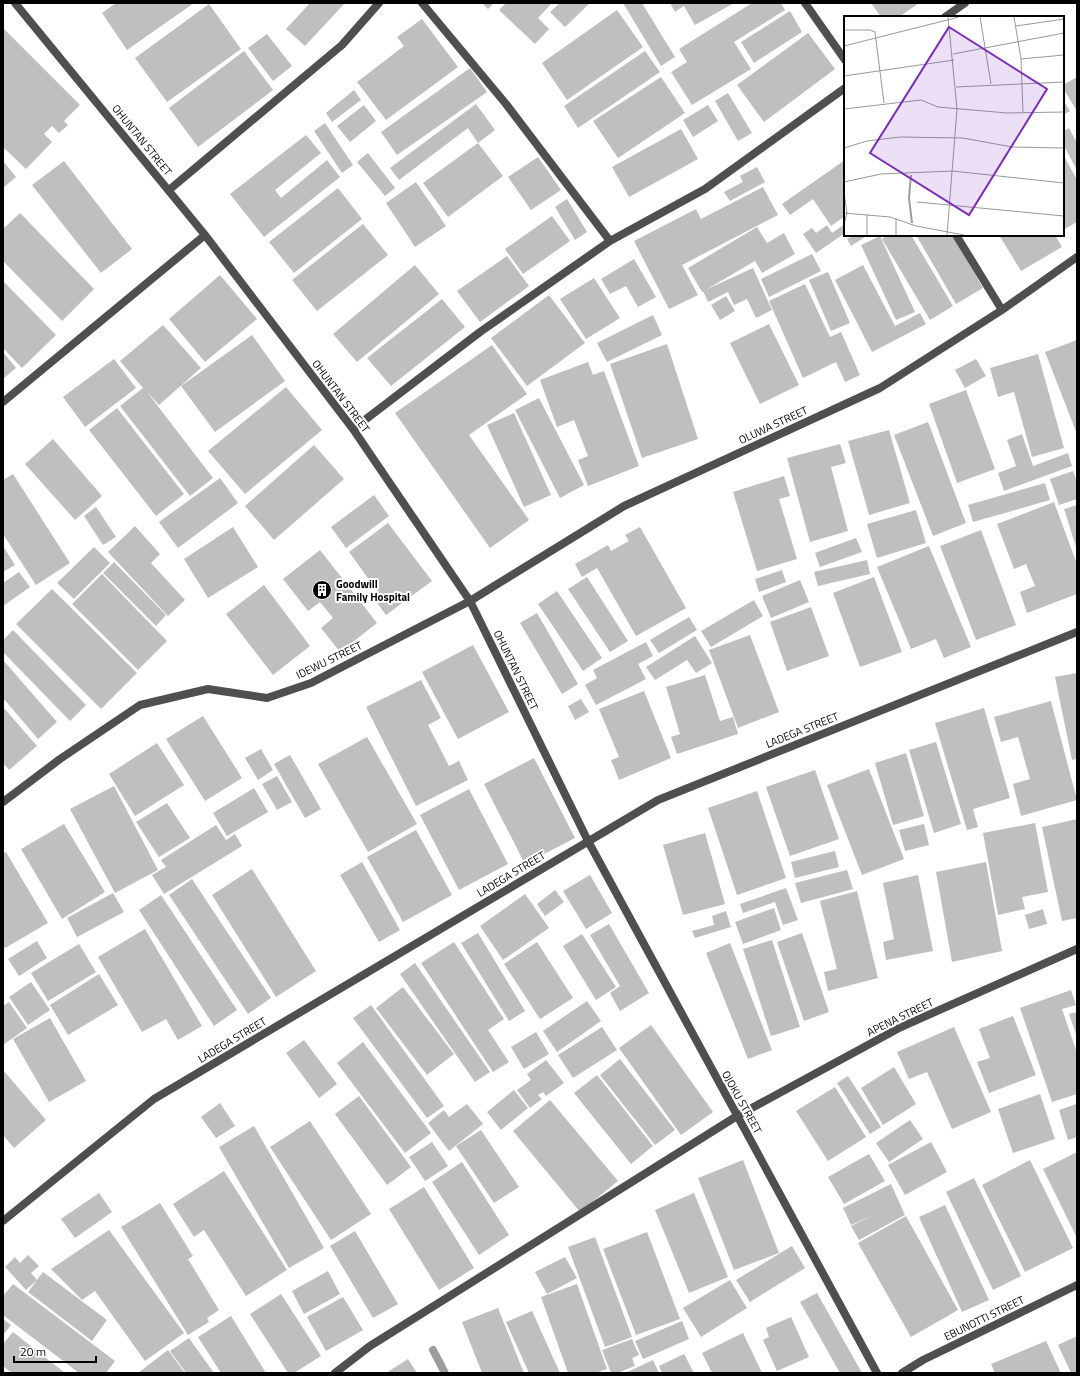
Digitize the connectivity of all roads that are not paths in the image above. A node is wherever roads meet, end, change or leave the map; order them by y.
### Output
1 (15, 3) edge
2 (379, 3) edge
3 (422, 3) edge
4 (805, 3) edge
5 (965, 3) edge
6 (946, 16) edge
7 (844, 59) edge
8 (844, 89) edge
9 (169, 190) junction
10 (205, 235) junction
11 (957, 236) edge
12 (610, 241) junction
13 (1077, 257) edge
14 (1002, 310) junction
15 (3, 402) edge
16 (353, 429) junction
17 (470, 601) junction
18 (1077, 632) edge
19 (3, 802) edge
20 (588, 841) junction
21 (1077, 949) edge
22 (737, 1116) junction
23 (3, 1222) edge
24 (1077, 1285) edge
25 (335, 1373) edge
26 (877, 1373) edge
27 (902, 1373) edge

1 - 9 street, OHUNTAN STREET
2 - 9 street
3 - 12 street
4 - 7 street
5 - 6 street
8 - 12 street
9 - 10 street, OHUNTAN STREET
10 - 15 street
10 - 16 street, OHUNTAN STREET
11 - 14 street
12 - 16 street
13 - 14 street, OLUWA STREET
14 - 17 street, OLUWA STREET
16 - 17 street, OHUNTAN STREET
17 - 19 street, IDEWU STREET
17 - 20 street, OHUNTAN STREET
18 - 20 street, LADEGA STREET
20 - 22 street, OJOKU STREET
20 - 23 street, LADEGA STREET
21 - 22 street, APENA STREET
22 - 25 street, APENA STREET
22 - 26 street, OJOKU STREET
24 - 27 street, EBUNOTTI STREET

